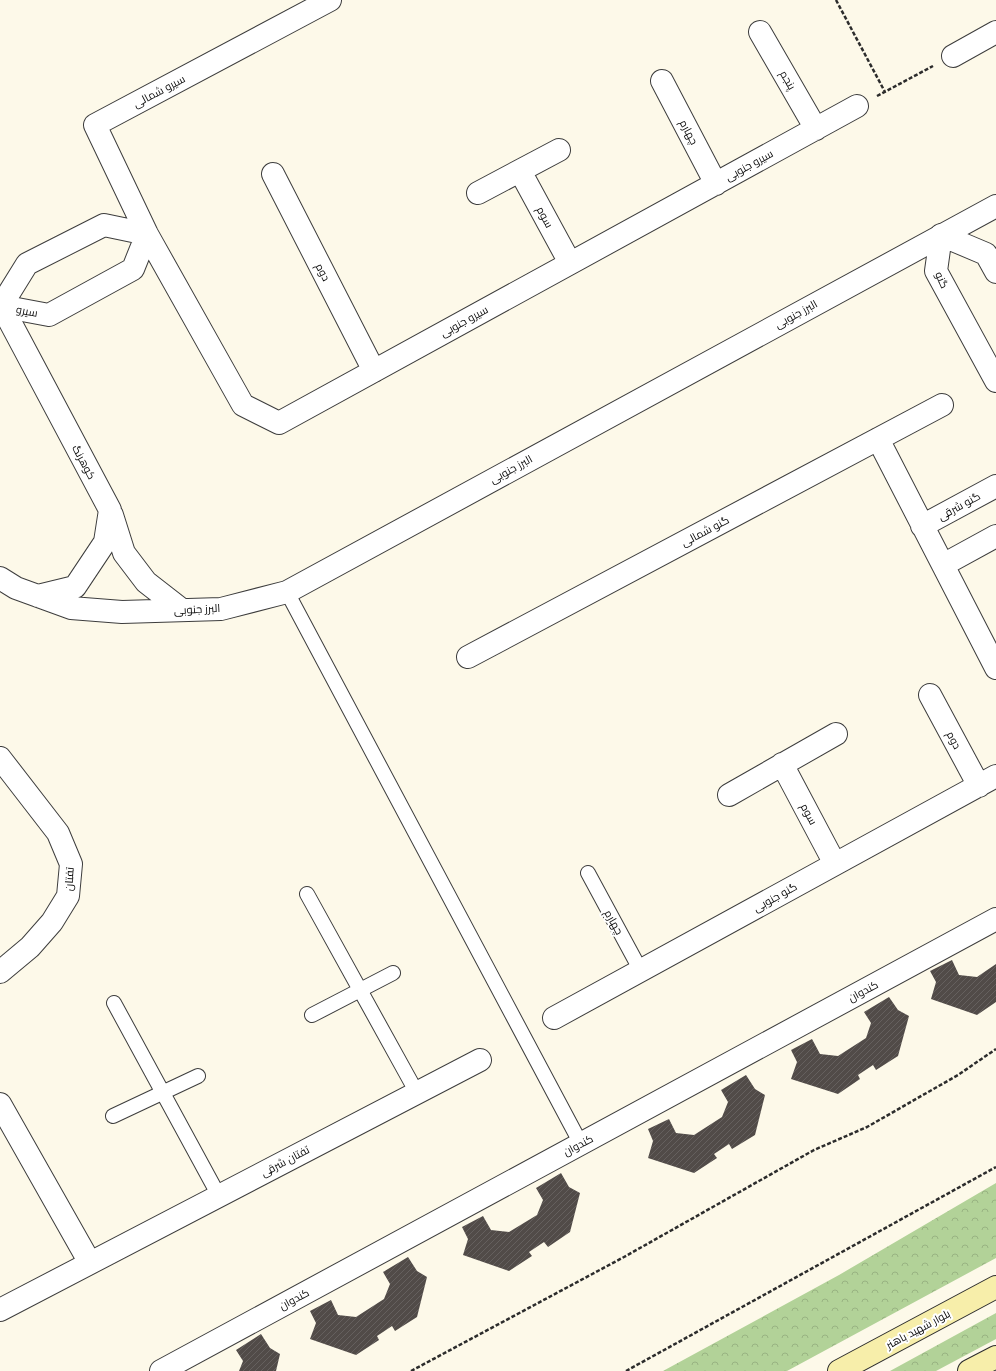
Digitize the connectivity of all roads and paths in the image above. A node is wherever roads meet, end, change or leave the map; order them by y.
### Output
1 (330, 0) edge
2 (836, 0) edge
3 (760, 32) dead end
4 (996, 32) edge
5 (953, 56) joint
6 (662, 81) dead end
7 (885, 92) junction
8 (858, 106) joint
9 (816, 129) junction
10 (559, 150) dead end
11 (520, 171) junction
12 (273, 174) dead end
13 (716, 184) junction
14 (478, 194) dead end
15 (996, 206) edge
16 (147, 234) junction
17 (941, 235) junction
18 (570, 263) junction
19 (996, 272) edge
20 (1, 305) edge
21 (374, 371) junction
22 (996, 381) edge
23 (942, 405) dead end
24 (878, 439) junction
25 (996, 486) edge
26 (110, 510) junction
27 (922, 526) junction
28 (996, 536) edge
29 (943, 565) junction
30 (0, 578) edge
31 (287, 592) junction
32 (38, 596) junction
33 (182, 610) junction
34 (468, 657) dead end
35 (996, 668) edge
36 (930, 695) dead end
37 (836, 734) dead end
38 (0, 758) edge
39 (782, 764) junction
40 (987, 781) edge
41 (729, 795) dead end
42 (835, 864) junction
43 (588, 873) dead end
44 (307, 894) dead end
45 (996, 919) edge
46 (641, 971) junction
47 (0, 972) edge
48 (393, 973) dead end
49 (360, 990) junction
50 (114, 1004) dead end
51 (312, 1015) dead end
52 (554, 1018) dead end
53 (996, 1049) edge
54 (480, 1060) dead end
55 (198, 1076) dead end
56 (162, 1093) junction
57 (417, 1093) junction
58 (0, 1104) edge
59 (113, 1116) dead end
60 (581, 1144) junction
61 (996, 1166) edge
62 (219, 1196) junction
63 (90, 1263) junction
64 (996, 1286) edge
65 (0, 1310) edge
66 (996, 1357) edge
67 (161, 1371) edge
68 (411, 1371) edge
69 (626, 1371) edge
70 (839, 1371) edge
71 (970, 1371) edge

1 - 16 street, سیرو شمالی
2 - 7 path
3 - 9 street, پنجم
4 - 5 street
5 - 7 path
6 - 13 street, چهارم
7 - 8 path
8 - 9 street, سیرو جنوبی
9 - 13 street, سیرو جنوبی
10 - 11 street
11 - 14 street
11 - 18 street, سوم
12 - 21 street, دوم
13 - 18 street, سیرو جنوبی
15 - 17 street, البرز جنوبی
16 - 20 street, سیرو
16 - 20 street, سیرو
16 - 21 street, سیرو جنوبی
17 - 19 street
17 - 22 street, گنو
17 - 31 street, البرز جنوبی
18 - 21 street, سیرو جنوبی
20 - 26 street, کوهرنگ
23 - 24 street, گنو شمالی
24 - 27 street
24 - 34 street, گنو شمالی
25 - 27 street, گنو شرقی
26 - 32 street
26 - 33 street, کوهرنگ
27 - 29 street
28 - 29 street
29 - 35 street
30 - 32 street, البرز جنوبی
31 - 33 street, البرز جنوبی
31 - 60 lane
32 - 33 street, البرز جنوبی
36 - 40 street, دوم
37 - 39 street
38 - 47 street, تفتان
39 - 41 street
39 - 42 street, سوم
40 - 42 street, گنو جنوبی
42 - 46 street, گنو جنوبی
43 - 46 lane, چهارم
44 - 49 lane
45 - 60 street, کندوان
46 - 52 street, گنو جنوبی
48 - 49 lane
49 - 51 lane
49 - 57 lane
50 - 56 lane
53 - 68 path
54 - 57 street, تفتان شرقی
55 - 56 lane
56 - 59 lane
56 - 62 lane
57 - 62 street, تفتان شرقی
58 - 63 street
60 - 67 street, کندوان
61 - 69 path
62 - 63 street, تفتان شرقی
63 - 65 street, تفتان شرقی
64 - 70 main road, بلوار شهید باهنر
66 - 71 main road

